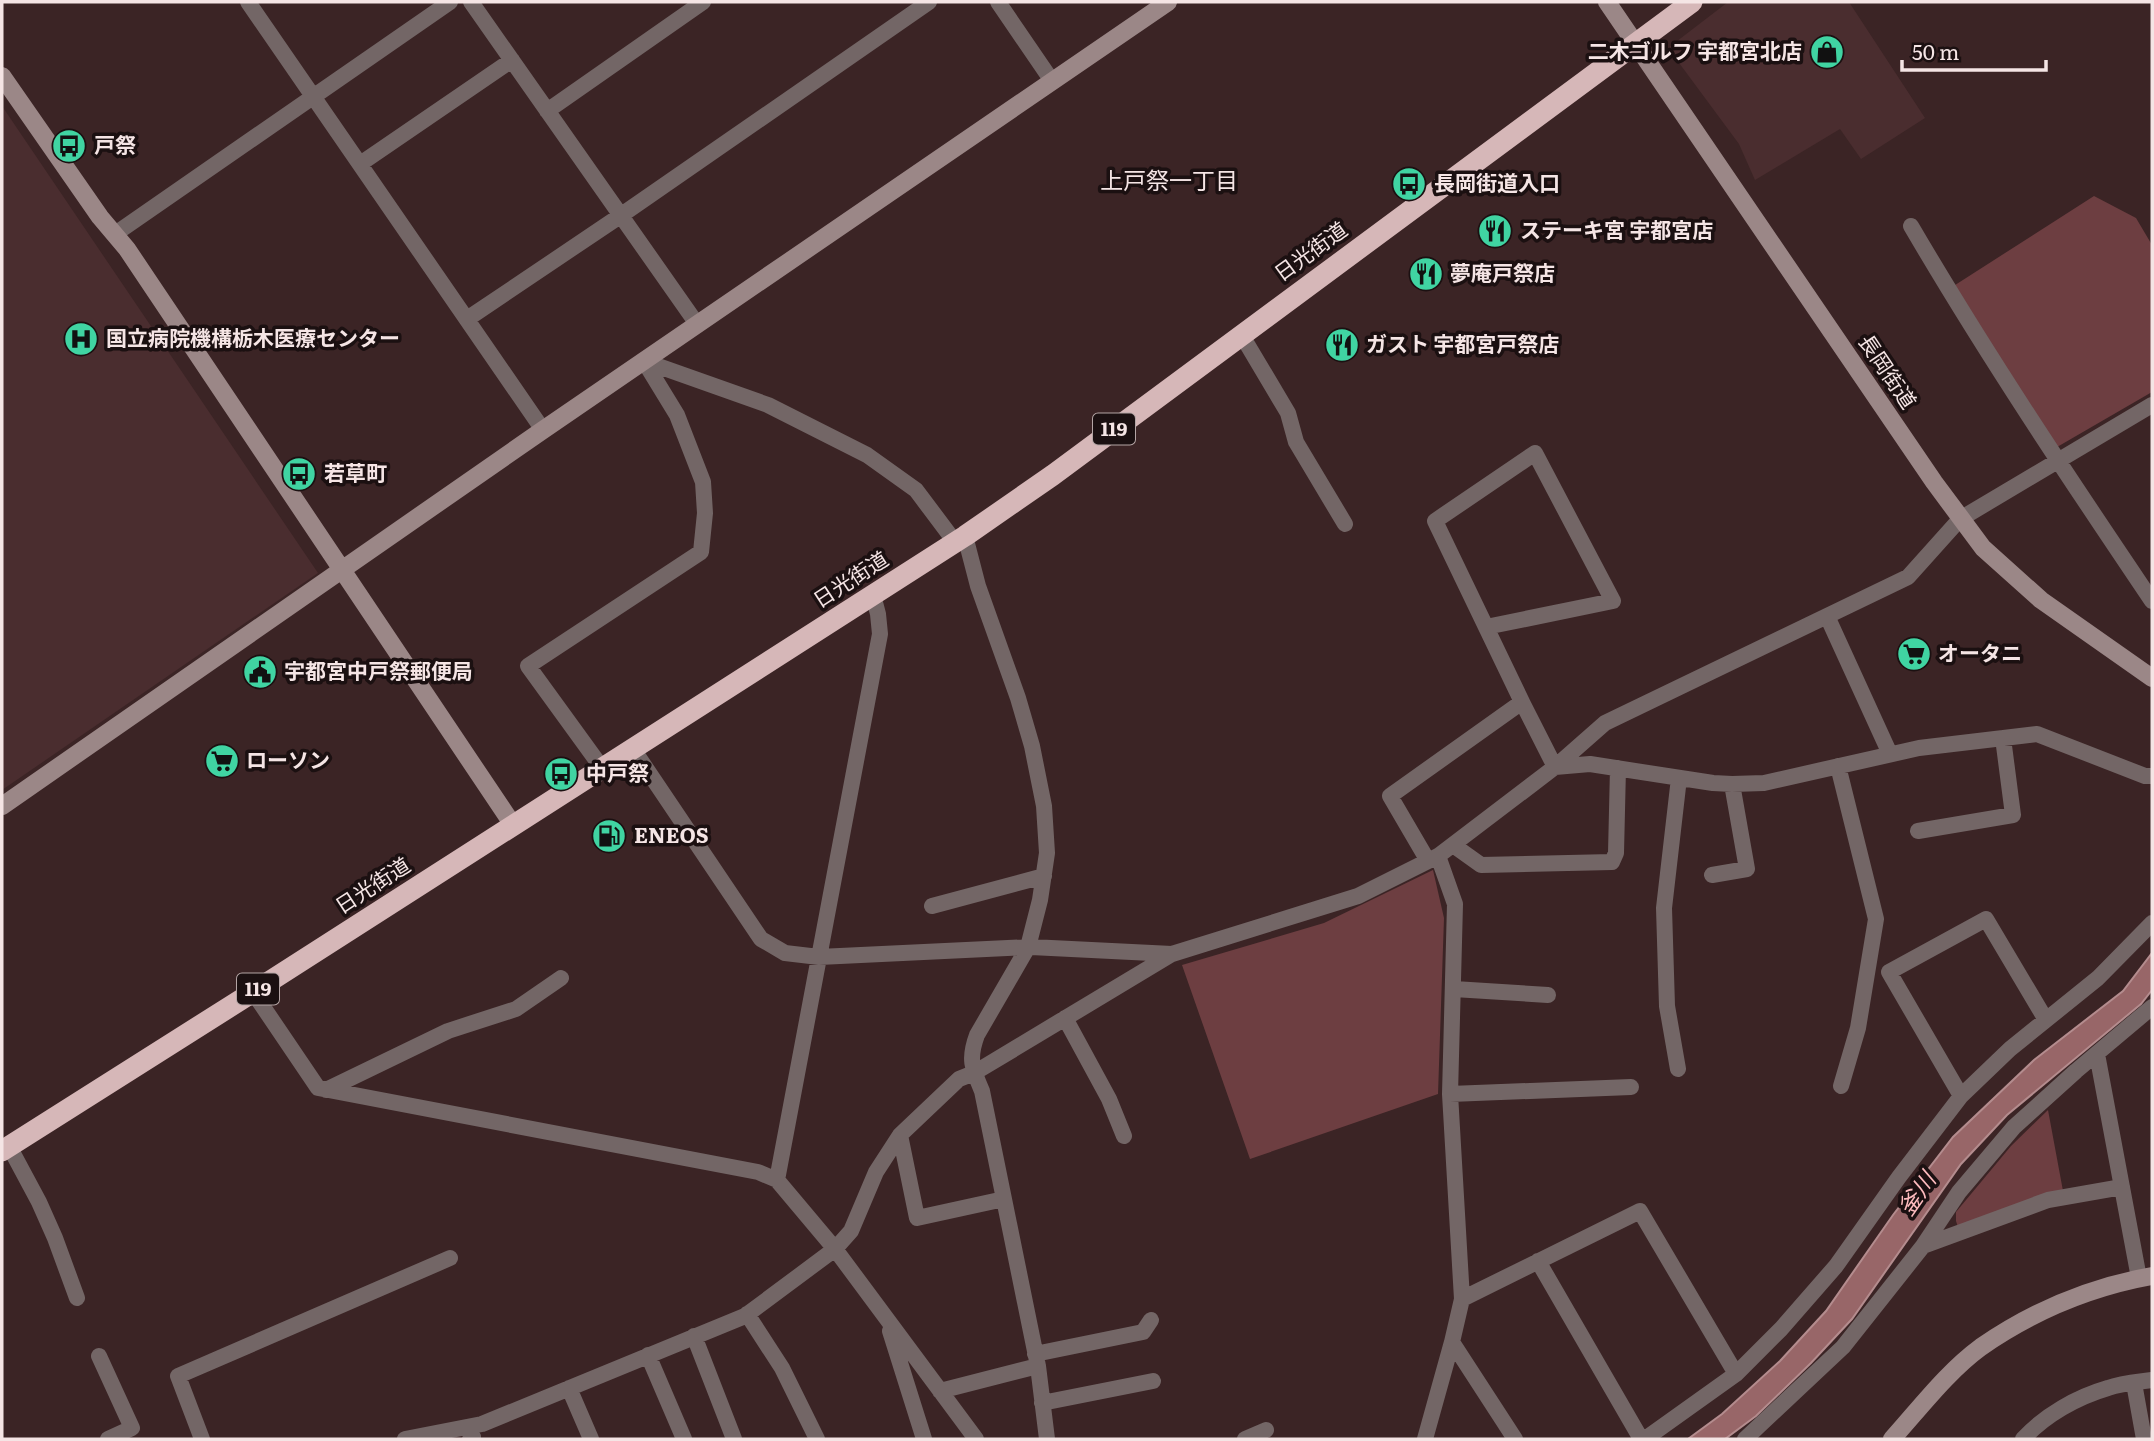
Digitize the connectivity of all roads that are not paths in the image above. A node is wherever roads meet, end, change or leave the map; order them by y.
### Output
1 (248, 2) edge
2 (450, 2) edge
3 (471, 2) edge
4 (703, 2) edge
5 (929, 2) edge
6 (998, 2) edge
7 (1168, 2) edge
8 (1608, 2) edge
9 (1692, 2) edge
10 (1635, 44) junction
11 (512, 60) junction
12 (2, 76) edge
13 (1052, 81) junction
14 (313, 95) junction
15 (547, 111) junction
16 (360, 164) junction
17 (620, 216) junction
18 (1911, 226) dead end
19 (115, 234) junction
20 (467, 319) junction
21 (697, 324) junction
22 (1241, 334) junction
23 (644, 361) junction
24 (2152, 405) edge
25 (543, 430) junction
26 (2058, 461) junction
27 (1960, 519) junction
28 (1345, 524) dead end
29 (960, 539) junction
30 (343, 570) junction
31 (873, 595) junction
32 (2152, 601) edge
33 (1827, 616) junction
34 (1486, 627) junction
35 (2152, 678) edge
36 (1522, 702) junction
37 (2003, 738) junction
38 (633, 749) junction
39 (1890, 754) junction
40 (1838, 766) junction
41 (1555, 767) junction
42 (602, 768) junction
43 (1618, 768) junction
44 (2152, 776) edge
45 (1679, 778) junction
46 (1732, 784) junction
47 (2, 806) edge
48 (513, 825) junction
49 (1918, 831) dead end
50 (1453, 845) junction
51 (1433, 859) junction
52 (1712, 875) dead end
53 (1044, 876) junction
54 (932, 906) dead end
55 (2152, 923) edge
56 (1028, 947) junction
57 (1172, 954) junction
58 (818, 957) junction
59 (561, 978) dead end
60 (1454, 989) junction
61 (253, 992) junction
62 (1548, 995) dead end
63 (2152, 1007) edge
64 (1065, 1018) junction
65 (2046, 1020) junction
66 (2097, 1054) junction
67 (1678, 1069) dead end
68 (974, 1073) junction
69 (1842, 1086) dead end
70 (1631, 1087) dead end
71 (326, 1090) junction
72 (1450, 1094) junction
73 (1961, 1096) junction
74 (900, 1135) junction
75 (1124, 1136) dead end
76 (6, 1148) edge
77 (777, 1180) junction
78 (2122, 1187) junction
79 (1004, 1199) junction
80 (1923, 1246) junction
81 (835, 1249) junction
82 (450, 1258) dead end
83 (1538, 1261) junction
84 (2146, 1277) edge
85 (77, 1298) dead end
86 (1462, 1299) junction
87 (747, 1314) junction
88 (886, 1319) junction
89 (1151, 1320) dead end
90 (694, 1336) junction
91 (1452, 1342) junction
92 (648, 1355) junction
93 (99, 1356) dead end
94 (1037, 1360) junction
95 (1736, 1374) junction
96 (2152, 1380) edge
97 (1153, 1381) dead end
98 (2134, 1383) junction
99 (569, 1388) junction
100 (940, 1391) junction
101 (1042, 1403) junction
102 (1266, 1430) dead end
103 (471, 1435) edge
104 (108, 1439) edge
105 (202, 1439) edge
106 (405, 1439) edge
107 (591, 1439) edge
108 (684, 1439) edge
109 (734, 1439) edge
110 (817, 1439) edge
111 (924, 1439) edge
112 (976, 1439) edge
113 (1047, 1439) edge
114 (1245, 1439) edge
115 (1425, 1439) edge
116 (1515, 1439) edge
117 (1643, 1439) edge
118 (1745, 1439) edge
119 (1892, 1439) edge
120 (2023, 1439) edge
121 (2144, 1439) edge

1 - 14 street
2 - 14 street
3 - 11 street
4 - 15 street
5 - 17 street
6 - 13 street
7 - 13 street
8 - 10 street, 長岡街道
9 - 10 highway, 日光街道 / 119
10 - 22 highway, 日光街道 / 119
10 - 27 street, 長岡街道
11 - 15 street
11 - 16 street
12 - 19 street
13 - 21 street
14 - 16 street
14 - 19 street
15 - 17 street
16 - 20 street
17 - 20 street
17 - 21 street
18 - 26 street
19 - 30 street
20 - 25 street
21 - 23 street
22 - 28 street
22 - 29 highway, 日光街道 / 119
23 - 25 street
23 - 29 street
23 - 42 street
24 - 26 street
25 - 30 street
26 - 27 street
26 - 32 street
27 - 33 street
27 - 35 street, 長岡街道
29 - 31 highway, 日光街道 / 119
29 - 53 street
30 - 47 street
30 - 48 street
31 - 38 highway, 日光街道 / 119
31 - 58 street
33 - 39 street
33 - 41 street
34 - 34 street
34 - 36 street
36 - 41 street
36 - 51 street
37 - 39 street
37 - 44 street
37 - 49 street
38 - 42 highway, 日光街道 / 119
38 - 58 street
39 - 40 street
40 - 46 street
40 - 69 street
41 - 43 street
41 - 50 street
42 - 48 highway, 日光街道 / 119
43 - 45 street
43 - 50 street
45 - 46 street
45 - 67 street
46 - 52 street
48 - 61 highway, 日光街道 / 119
50 - 51 street
51 - 57 street
51 - 60 street
53 - 54 street
53 - 56 street
55 - 65 street
56 - 57 street
56 - 58 street
56 - 68 street
57 - 64 street
58 - 77 street
59 - 71 street
60 - 62 street
60 - 72 street
61 - 71 street
61 - 76 highway, 日光街道 / 119
63 - 66 street
64 - 68 street
64 - 75 street
65 - 73 street
65 - 73 street
66 - 78 street
66 - 80 street
68 - 74 street
68 - 79 street
70 - 72 street
71 - 77 street
72 - 86 street
73 - 95 street
74 - 79 street
74 - 81 street
76 - 85 street
77 - 81 street
78 - 80 street
78 - 84 street
79 - 94 street
80 - 118 street
81 - 87 street
81 - 88 street
82 - 105 street
83 - 86 street
83 - 95 street
83 - 117 street
84 - 119 street
86 - 91 street
87 - 90 street
87 - 110 street
88 - 100 street
88 - 111 street
89 - 94 street
90 - 92 street
90 - 109 street
91 - 115 street
91 - 116 street
92 - 99 street
92 - 108 street
93 - 104 street
94 - 100 street
94 - 101 street
95 - 117 street
96 - 98 street
97 - 101 street
98 - 120 street
98 - 121 street
99 - 103 street
99 - 107 street
100 - 112 street
101 - 113 street
102 - 114 street
103 - 106 street

